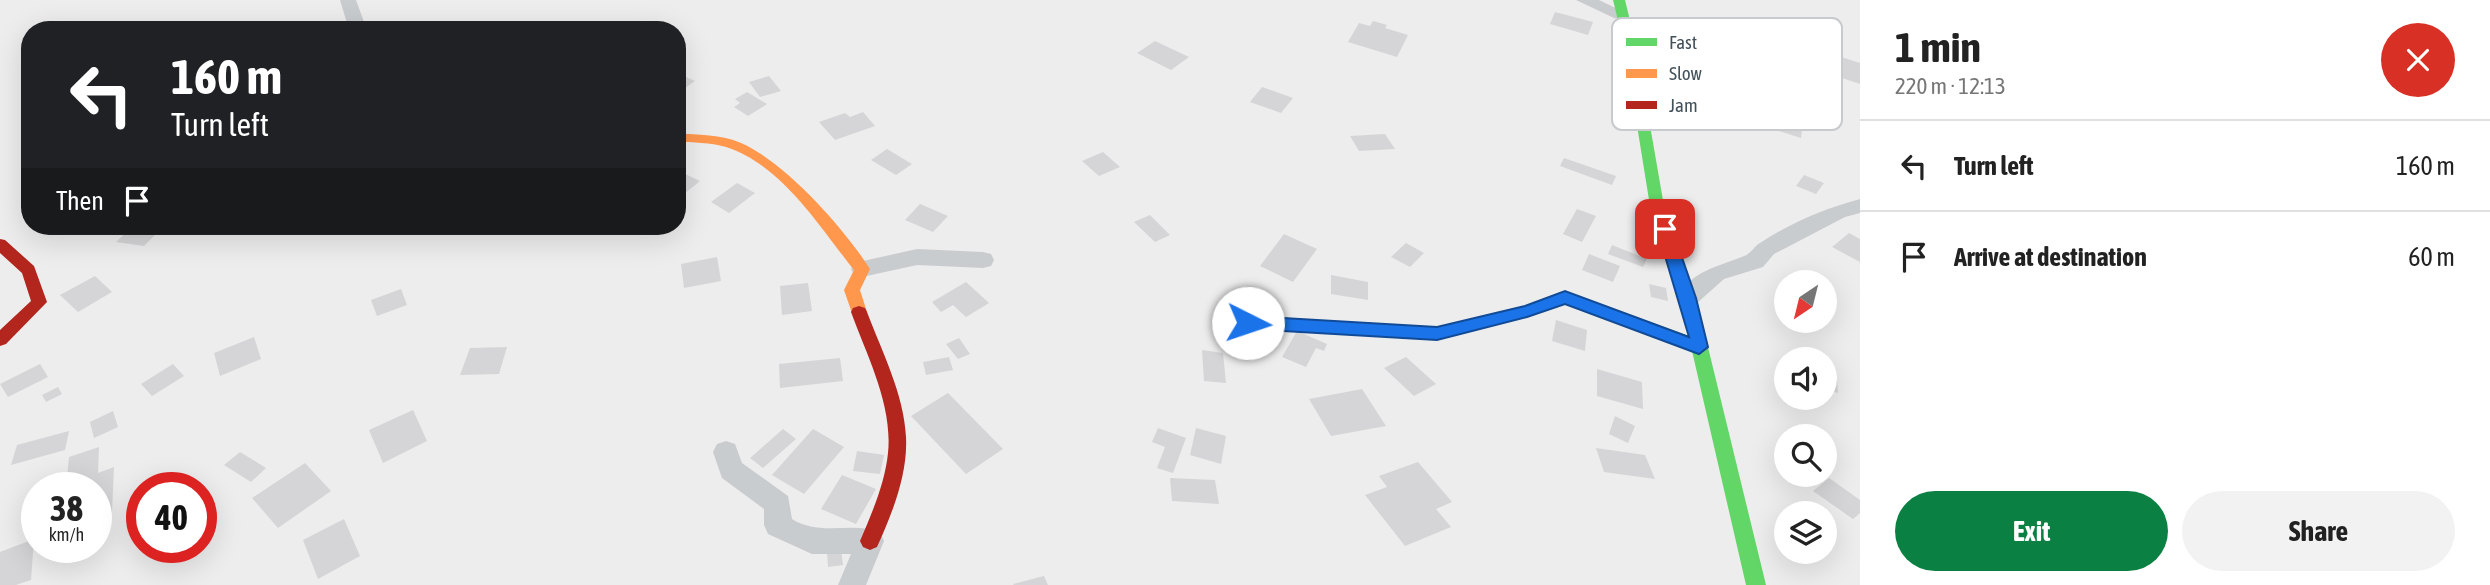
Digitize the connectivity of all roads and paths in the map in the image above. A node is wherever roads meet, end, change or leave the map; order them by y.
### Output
1 (348, 0) edge
2 (1584, 0) edge
3 (1619, 7) edge
4 (355, 21) edge
5 (1644, 130) edge
6 (686, 138) edge
7 (1860, 206) edge
8 (0, 244) edge
9 (983, 260) dead end
10 (862, 270) junction
11 (1688, 298) junction
12 (1248, 323) dead end
13 (0, 340) edge
14 (1699, 347) junction
15 (726, 452) dead end
16 (870, 541) junction
17 (852, 585) edge
18 (1756, 585) edge

1 - 4 street
2 - 3 street
5 - 11 street
6 - 10 street
7 - 11 street
8 - 13 street
9 - 10 street
10 - 16 street
11 - 14 street
12 - 14 street
14 - 18 street
15 - 16 street
16 - 17 street

